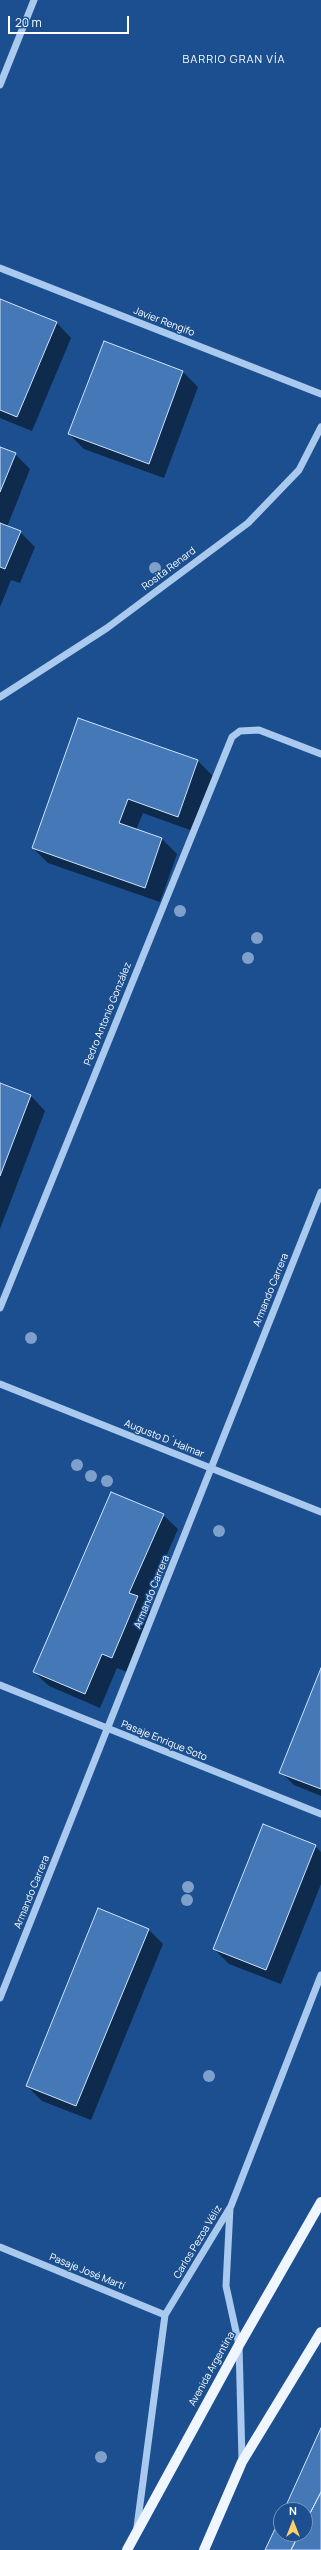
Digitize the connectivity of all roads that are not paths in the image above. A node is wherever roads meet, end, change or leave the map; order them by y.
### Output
1 (34, 0) edge
2 (0, 85) edge
3 (0, 268) edge
4 (321, 394) edge
5 (321, 427) edge
6 (0, 697) edge
7 (321, 754) edge
8 (321, 1192) edge
9 (0, 1308) edge
10 (0, 1384) edge
11 (212, 1469) junction
12 (321, 1512) edge
13 (0, 1685) edge
14 (108, 1730) junction
15 (321, 1814) edge
16 (321, 1975) edge
17 (0, 1998) edge
18 (321, 2202) edge
19 (230, 2206) junction
20 (0, 2247) edge
21 (166, 2315) junction
22 (321, 2332) edge
23 (239, 2345) junction
24 (242, 2462) junction
25 (137, 2529) junction
26 (127, 2550) edge
27 (204, 2550) edge

1 - 2 street
3 - 4 street, Javier Rengifo
5 - 6 street, Rosita Renard
7 - 9 street, Pedro Antonio González
8 - 11 street, Armando Carrera
10 - 11 street, Augusto D´Halmar
11 - 12 street, Augusto D´Halmar
11 - 14 street, Armando Carrera
13 - 14 street, Pasaje Enrique Soto
14 - 15 street, Pasaje Enrique Soto
14 - 17 street, Armando Carrera
16 - 19 street, Carlos Pezoa Véliz
18 - 23 main road, Avenida Argentina
19 - 21 street, Carlos Pezoa Véliz
19 - 23 street
20 - 21 street, Pasaje José Martí
21 - 25 street, Carlos Pezoa Véliz
22 - 24 main road
23 - 24 street
23 - 25 main road, Avenida Argentina
24 - 27 main road
25 - 26 main road, Avenida Argentina

